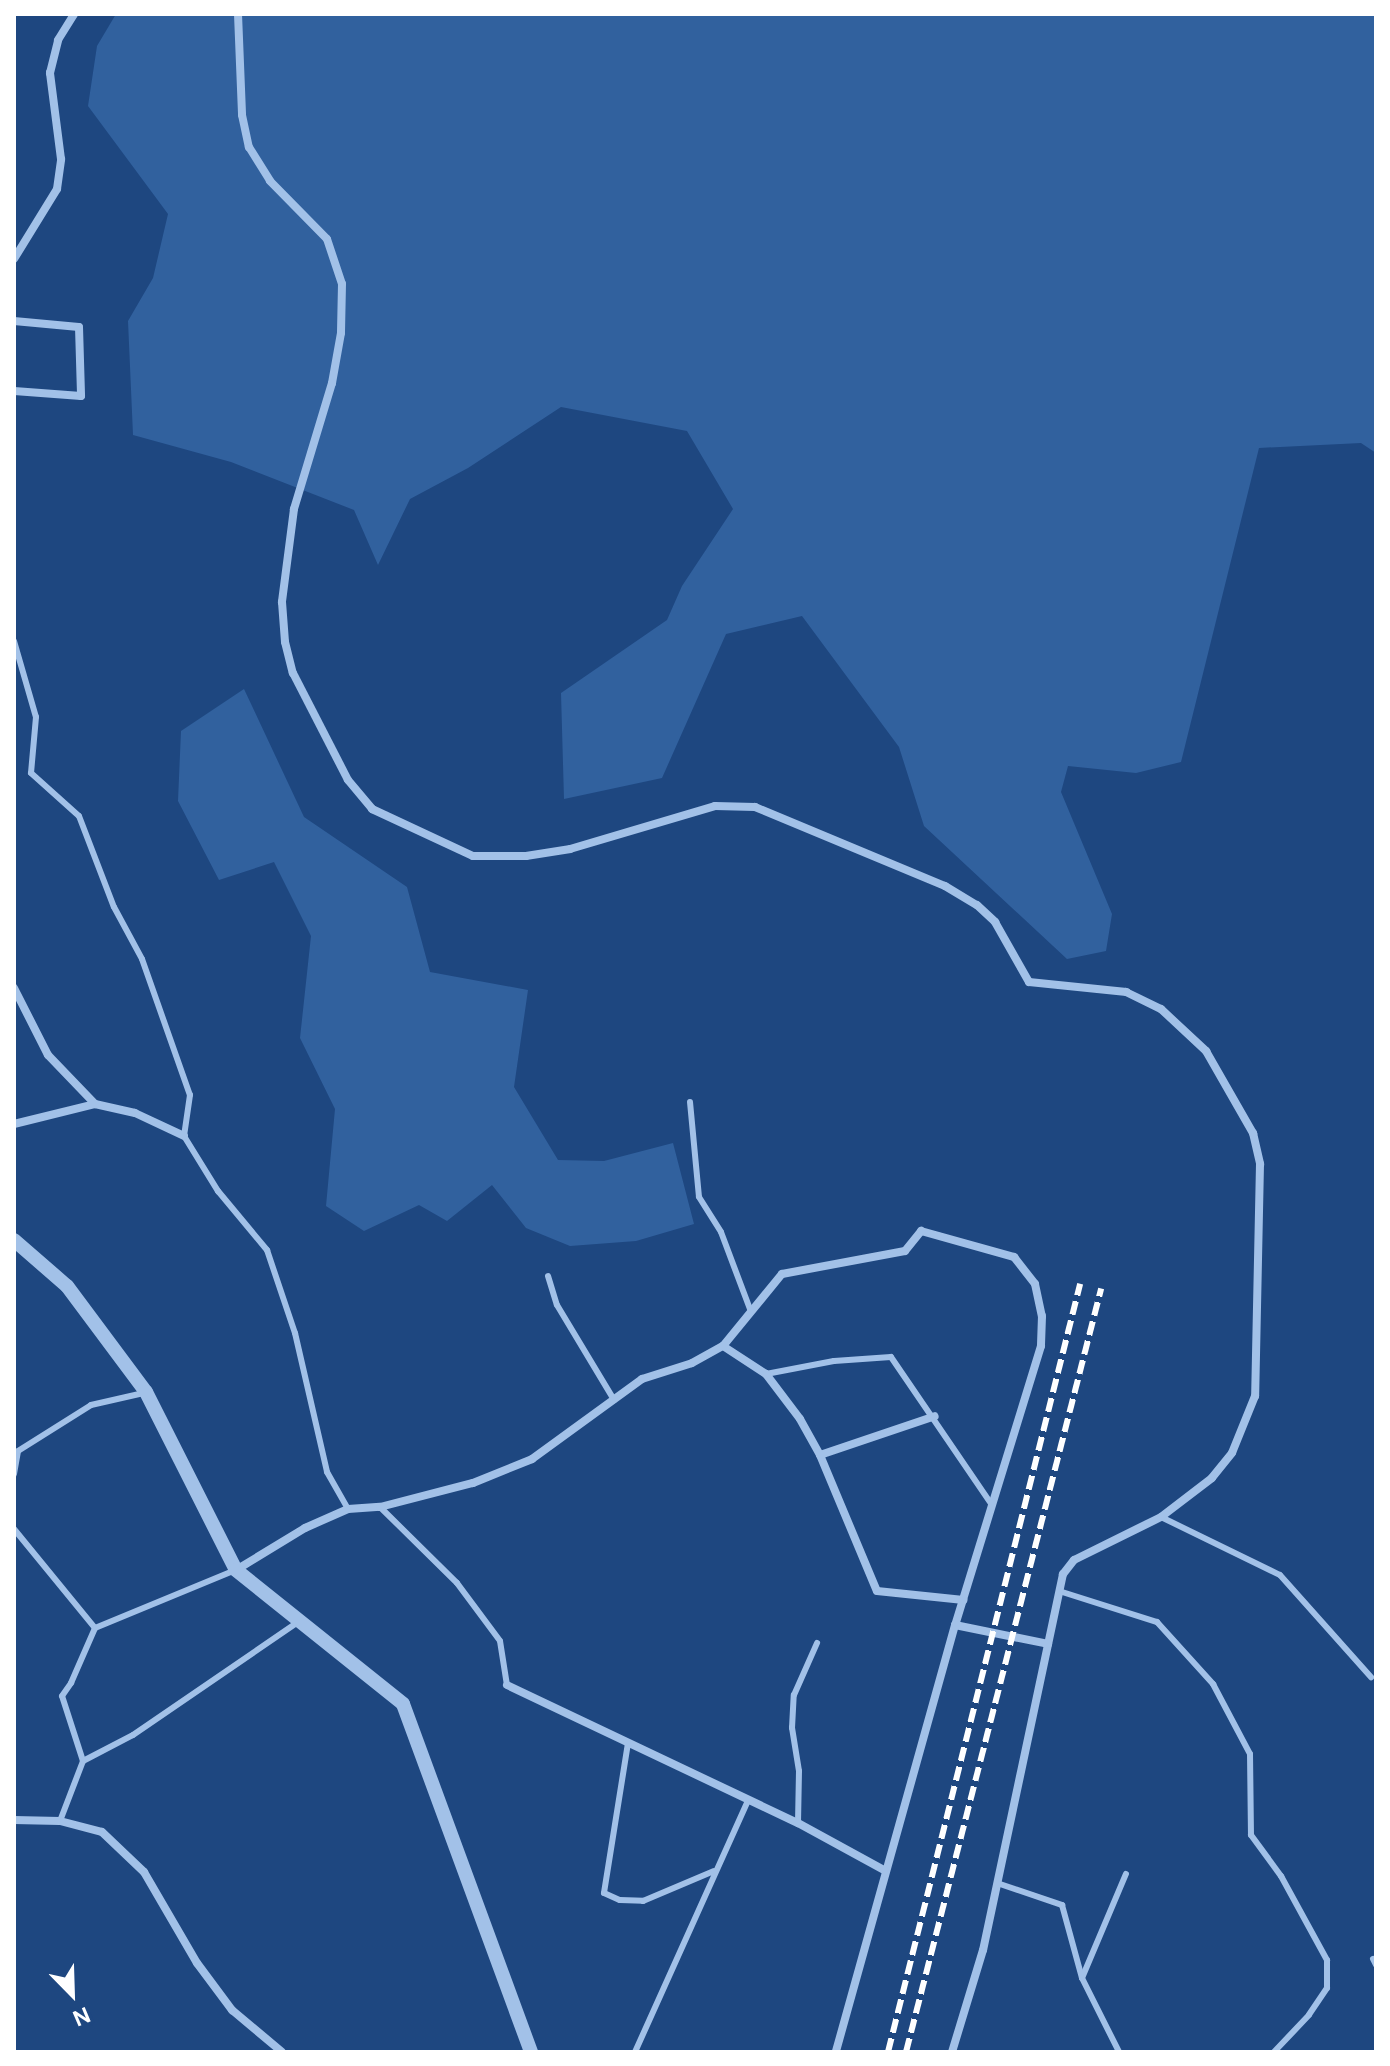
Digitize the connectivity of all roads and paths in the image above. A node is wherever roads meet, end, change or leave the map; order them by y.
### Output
1 (74, 14) edge
2 (238, 14) edge
3 (14, 259) edge
4 (14, 321) edge
5 (14, 391) edge
6 (14, 641) edge
7 (14, 988) edge
8 (690, 1102) dead end
9 (95, 1104) junction
10 (14, 1124) edge
11 (184, 1136) junction
12 (14, 1240) edge
13 (548, 1276) dead end
14 (752, 1315) junction
15 (723, 1346) junction
16 (766, 1374) junction
17 (146, 1392) junction
18 (614, 1400) junction
19 (935, 1416) junction
20 (16, 1449) edge
21 (820, 1455) junction
22 (14, 1474) edge
23 (992, 1505) junction
24 (380, 1507) junction
25 (348, 1509) junction
26 (1161, 1517) junction
27 (14, 1529) edge
28 (236, 1570) junction
29 (1059, 1591) junction
30 (964, 1600) junction
31 (301, 1621) junction
32 (955, 1625) junction
33 (95, 1628) junction
34 (817, 1643) dead end
35 (1048, 1644) junction
36 (1371, 1677) dead end
37 (507, 1685) joint
38 (628, 1743) junction
39 (83, 1761) junction
40 (748, 1800) junction
41 (14, 1820) edge
42 (60, 1821) junction
43 (798, 1823) junction
44 (884, 1870) junction
45 (714, 1871) junction
46 (1126, 1874) dead end
47 (997, 1883) junction
48 (1082, 1978) junction
49 (282, 2052) edge
50 (531, 2052) edge
51 (635, 2052) edge
52 (836, 2052) edge
53 (952, 2052) edge
54 (1119, 2052) edge
55 (1274, 2052) edge

1 - 3 street
2 - 26 street
4 - 5 street
6 - 11 lane
7 - 9 street
8 - 14 lane
9 - 10 street
9 - 11 street
11 - 25 lane
12 - 17 street
13 - 18 lane
14 - 15 street
14 - 23 street
15 - 16 street
15 - 18 street
16 - 19 lane
16 - 21 street
17 - 20 lane
17 - 28 street
18 - 24 street
19 - 21 street
19 - 23 lane
20 - 22 lane
21 - 30 street
23 - 30 street
24 - 25 street
24 - 37 lane
25 - 28 street
26 - 29 street
26 - 36 lane
27 - 33 lane
28 - 31 street
28 - 33 lane
29 - 35 street
29 - 55 lane
30 - 32 street
31 - 39 lane
31 - 50 street
32 - 35 street
32 - 44 street
33 - 39 lane
34 - 43 lane
35 - 47 street
37 - 38 street
38 - 40 street
38 - 45 lane
39 - 42 lane
40 - 43 street
40 - 45 lane
41 - 42 street
42 - 49 street
43 - 44 street
44 - 52 street
45 - 51 lane
46 - 48 lane
47 - 48 lane
47 - 53 street
48 - 54 lane

